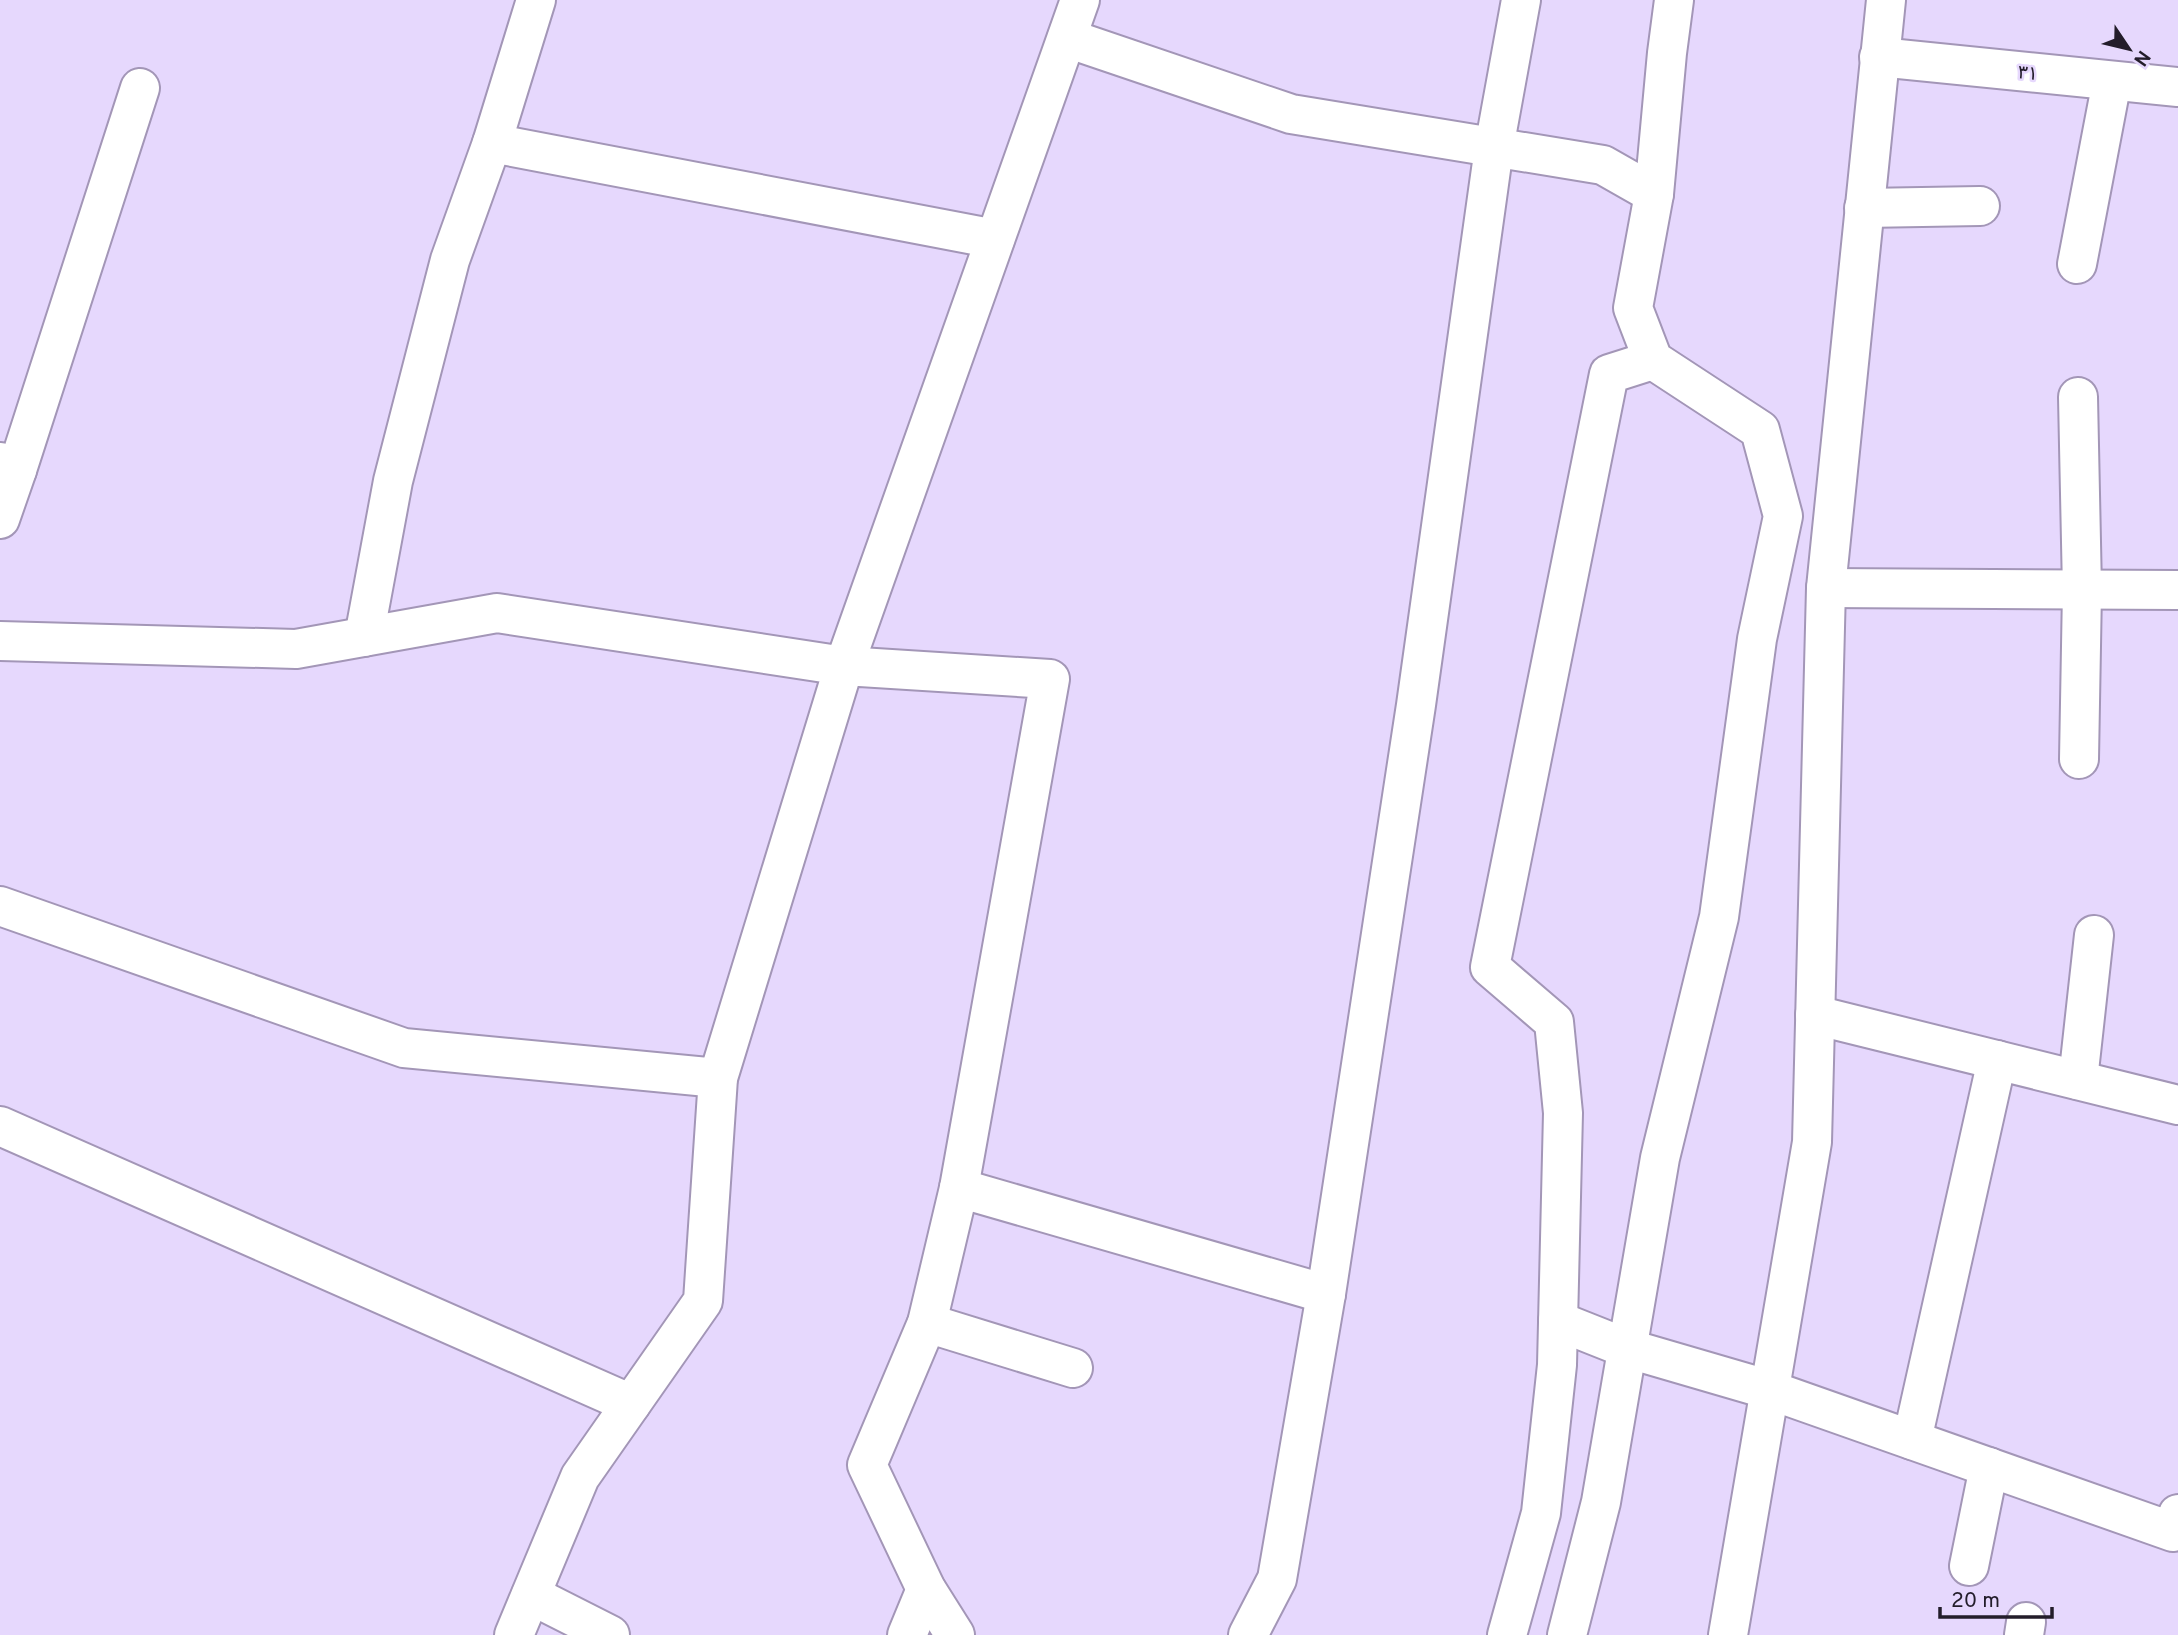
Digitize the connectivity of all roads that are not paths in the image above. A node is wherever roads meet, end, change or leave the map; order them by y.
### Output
1 (536, 0) edge
2 (1080, 0) edge
3 (1521, 0) edge
4 (1674, 0) edge
5 (1886, 0) edge
6 (1067, 38) junction
7 (1879, 57) junction
8 (2112, 80) junction
9 (2178, 87) edge
10 (140, 88) dead end
11 (492, 144) junction
12 (1494, 148) junction
13 (1654, 194) junction
14 (1980, 206) dead end
15 (1864, 208) junction
16 (995, 239) junction
17 (2077, 264) dead end
18 (1653, 360) junction
19 (2078, 397) dead end
20 (9, 466) edge
21 (0, 519) edge
22 (1826, 588) junction
23 (2082, 590) junction
24 (2178, 590) edge
25 (364, 637) junction
26 (0, 641) edge
27 (844, 666) junction
28 (2079, 760) dead end
29 (0, 906) edge
30 (2094, 935) dead end
31 (1815, 1015) junction
32 (1997, 1060) junction
33 (718, 1078) junction
34 (2078, 1080) junction
35 (2178, 1105) edge
36 (0, 1126) edge
37 (959, 1188) junction
38 (1326, 1294) junction
39 (1558, 1321) junction
40 (927, 1323) junction
41 (1626, 1348) junction
42 (1073, 1368) dead end
43 (1770, 1390) junction
44 (631, 1404) junction
45 (1912, 1440) junction
46 (1989, 1468) junction
47 (2176, 1527) edge
48 (1969, 1566) dead end
49 (926, 1590) junction
50 (531, 1595) junction
51 (514, 1635) edge
52 (610, 1635) edge
53 (907, 1635) edge
54 (955, 1635) edge
55 (1248, 1635) edge
56 (1507, 1635) edge
57 (1567, 1635) edge
58 (1728, 1635) edge

1 - 11 street
2 - 6 street
3 - 12 street
4 - 13 street
5 - 7 street
6 - 12 street
6 - 16 street
7 - 8 street, ۳۱
7 - 15 street
8 - 9 street, ۳۱
8 - 17 street
10 - 20 street
11 - 16 street
11 - 25 street
12 - 13 street
12 - 38 street
13 - 18 street
14 - 15 street
15 - 22 street
16 - 27 street
18 - 39 street
18 - 41 street
19 - 23 street
20 - 21 street
22 - 23 street
22 - 31 street
23 - 24 street
23 - 28 street
25 - 26 street
25 - 27 street
27 - 33 street
27 - 37 street
29 - 33 street
30 - 34 street
31 - 32 street
31 - 43 street
32 - 34 street
32 - 45 street
33 - 44 street
34 - 35 street
36 - 44 street
37 - 38 street
37 - 40 street
38 - 55 street
39 - 41 street
39 - 56 street
40 - 42 street
40 - 49 street
41 - 43 street
41 - 57 street
43 - 45 street
43 - 58 street
44 - 50 street
45 - 46 street
46 - 47 street
46 - 48 street
49 - 53 street
49 - 54 street
50 - 51 street
50 - 52 street

